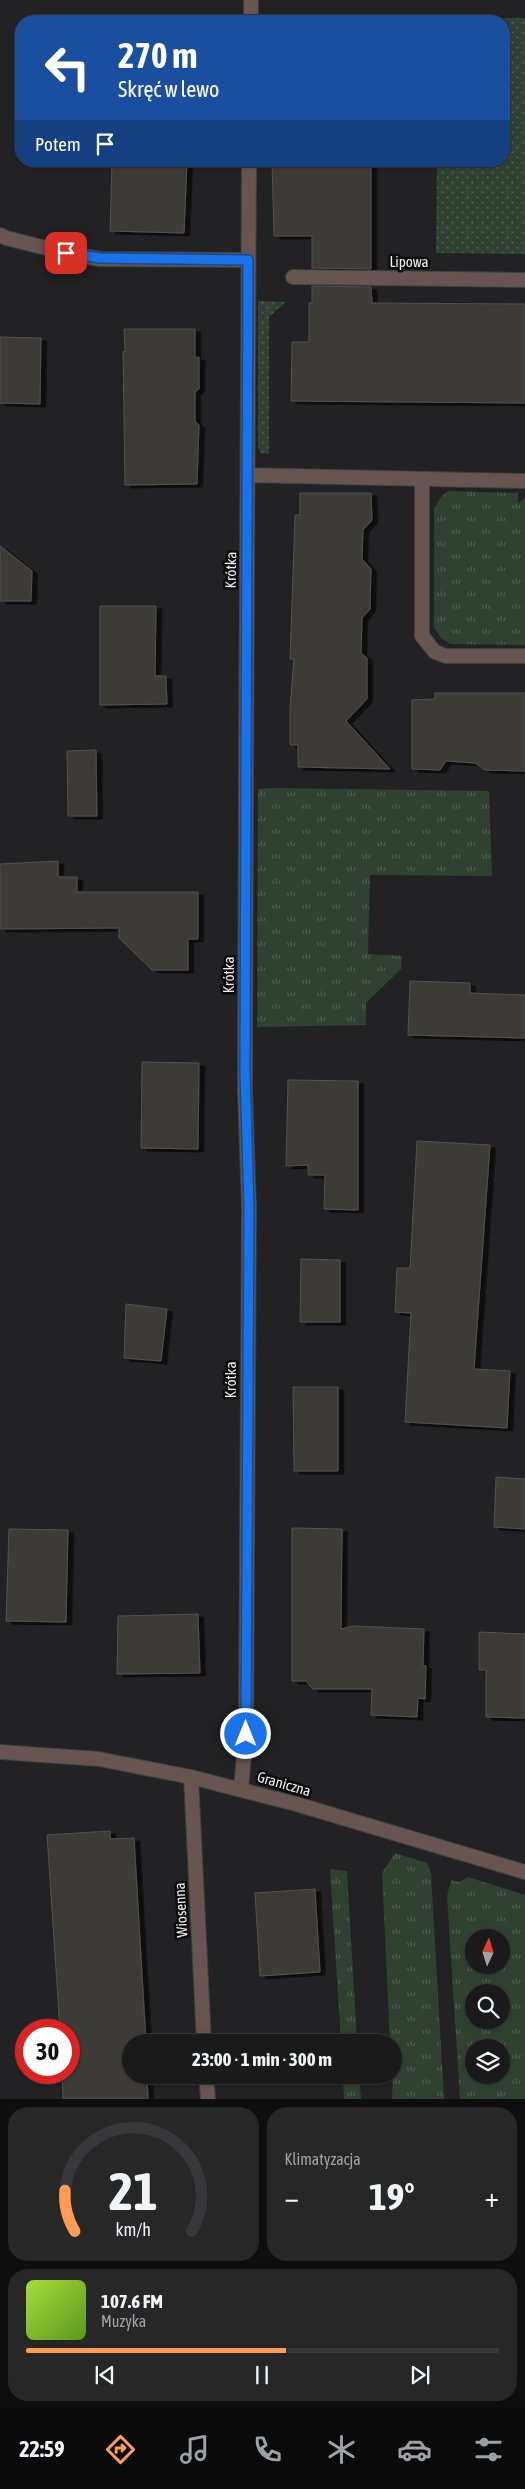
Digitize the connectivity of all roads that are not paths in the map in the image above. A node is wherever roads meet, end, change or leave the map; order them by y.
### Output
1 (251, 0) edge
2 (251, 15) edge
3 (249, 167) edge
4 (0, 235) edge
5 (248, 260) junction
6 (293, 277) dead end
7 (525, 280) edge
8 (248, 475) junction
9 (422, 479) junction
10 (525, 480) edge
11 (525, 656) edge
12 (0, 1752) edge
13 (191, 1777) junction
14 (241, 1789) junction
15 (525, 1872) edge
16 (204, 2034) edge
17 (207, 2084) edge
18 (208, 2099) edge

1 - 2 street
3 - 5 street, Krótka
4 - 5 street
5 - 8 street, Krótka
6 - 7 street, Lipowa
8 - 9 street
8 - 14 street, Krótka
9 - 10 street
9 - 11 street
12 - 13 street, Graniczna
13 - 14 street, Graniczna
13 - 16 street, Wiosenna
14 - 15 street, Graniczna
17 - 18 street

